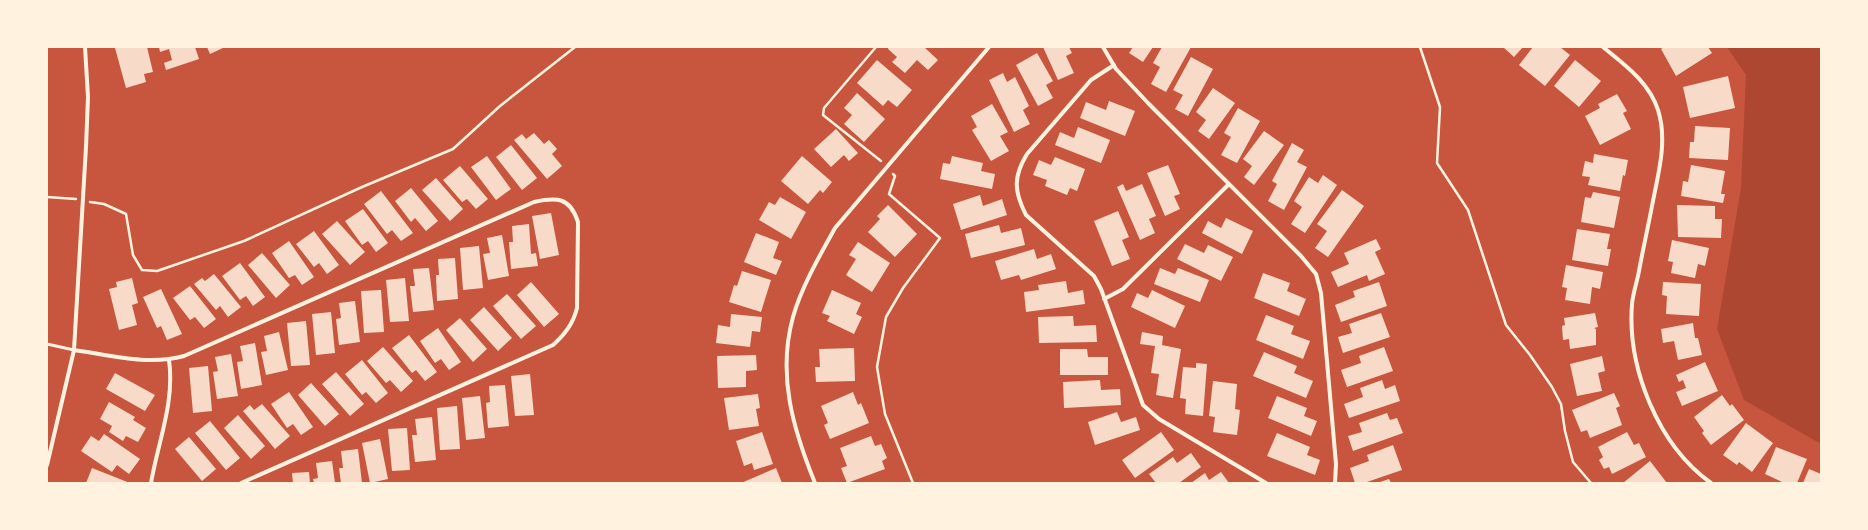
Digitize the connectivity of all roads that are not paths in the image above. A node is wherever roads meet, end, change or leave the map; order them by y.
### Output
1 (85, 47) edge
2 (989, 47) edge
3 (1103, 47) edge
4 (1603, 47) edge
5 (1114, 65) junction
6 (1229, 184) junction
7 (1104, 300) junction
8 (47, 344) edge
9 (74, 350) junction
10 (169, 360) junction
11 (47, 464) edge
12 (151, 483) edge
13 (241, 483) edge
14 (815, 483) edge
15 (1266, 483) edge
16 (1335, 483) edge
17 (1711, 483) edge

1 - 9 street
2 - 14 street
3 - 5 street
4 - 17 street
5 - 6 street
5 - 7 street
6 - 7 street
6 - 16 street
7 - 15 street
8 - 9 lane
9 - 10 street
9 - 11 street
10 - 12 street
10 - 13 street

